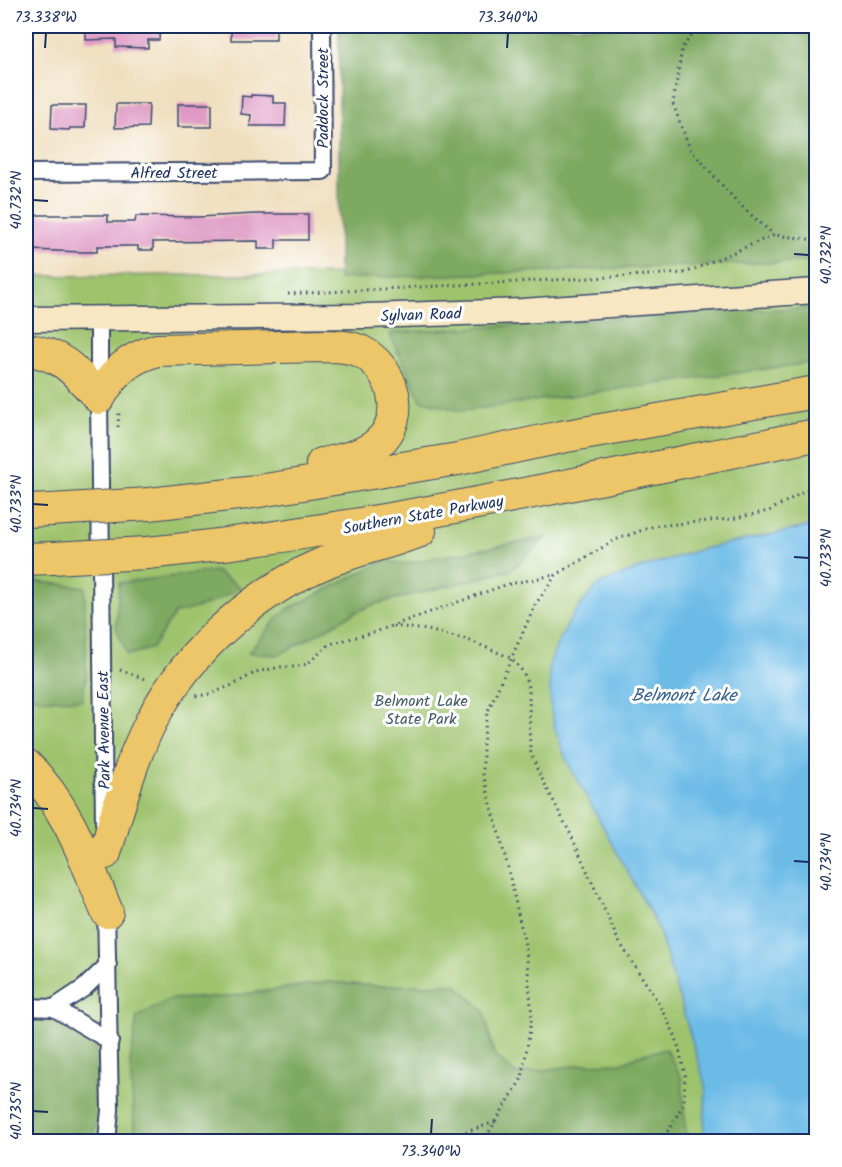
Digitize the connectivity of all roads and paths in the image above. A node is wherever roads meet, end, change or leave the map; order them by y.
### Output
1 (322, 26) edge
2 (698, 26) edge
3 (323, 171) joint
4 (26, 173) edge
5 (774, 235) junction
6 (816, 240) edge
7 (816, 291) edge
8 (280, 294) dead end
9 (26, 319) edge
10 (99, 319) junction
11 (26, 350) edge
12 (816, 392) edge
13 (99, 398) junction
14 (816, 435) edge
15 (816, 485) edge
16 (247, 494) junction
17 (507, 499) junction
18 (38, 510) edge
19 (39, 558) edge
20 (556, 575) junction
21 (391, 626) junction
22 (511, 658) junction
23 (192, 697) dead end
24 (26, 765) edge
25 (105, 853) junction
26 (106, 912) junction
27 (108, 965) junction
28 (26, 1007) edge
29 (54, 1008) junction
30 (110, 1041) junction
31 (496, 1121) junction
32 (107, 1142) edge
33 (436, 1142) edge
34 (483, 1142) edge
35 (655, 1142) edge

1 - 3 street, Paddock Street
2 - 5 path
3 - 4 street, Alfred Street
5 - 6 path
5 - 8 path
7 - 10 street, Sylvan Road
9 - 10 street, Sylvan Road
10 - 13 street, Park Avenue East
11 - 13 highway
12 - 16 highway
13 - 16 highway
13 - 25 street, Park Avenue East
14 - 17 highway, Southern State Parkway
15 - 20 path
16 - 18 highway, bridge
17 - 19 highway, Southern State Parkway, bridge
17 - 25 highway
20 - 21 path
20 - 22 path
21 - 22 path
21 - 23 path
22 - 31 path
22 - 35 path
24 - 26 highway
25 - 26 street, Park Avenue East
26 - 27 street, Park Avenue East
27 - 29 street
27 - 30 street, Park Avenue East
28 - 29 street
29 - 30 street
30 - 32 street, Park Avenue East
31 - 33 path
31 - 34 path

